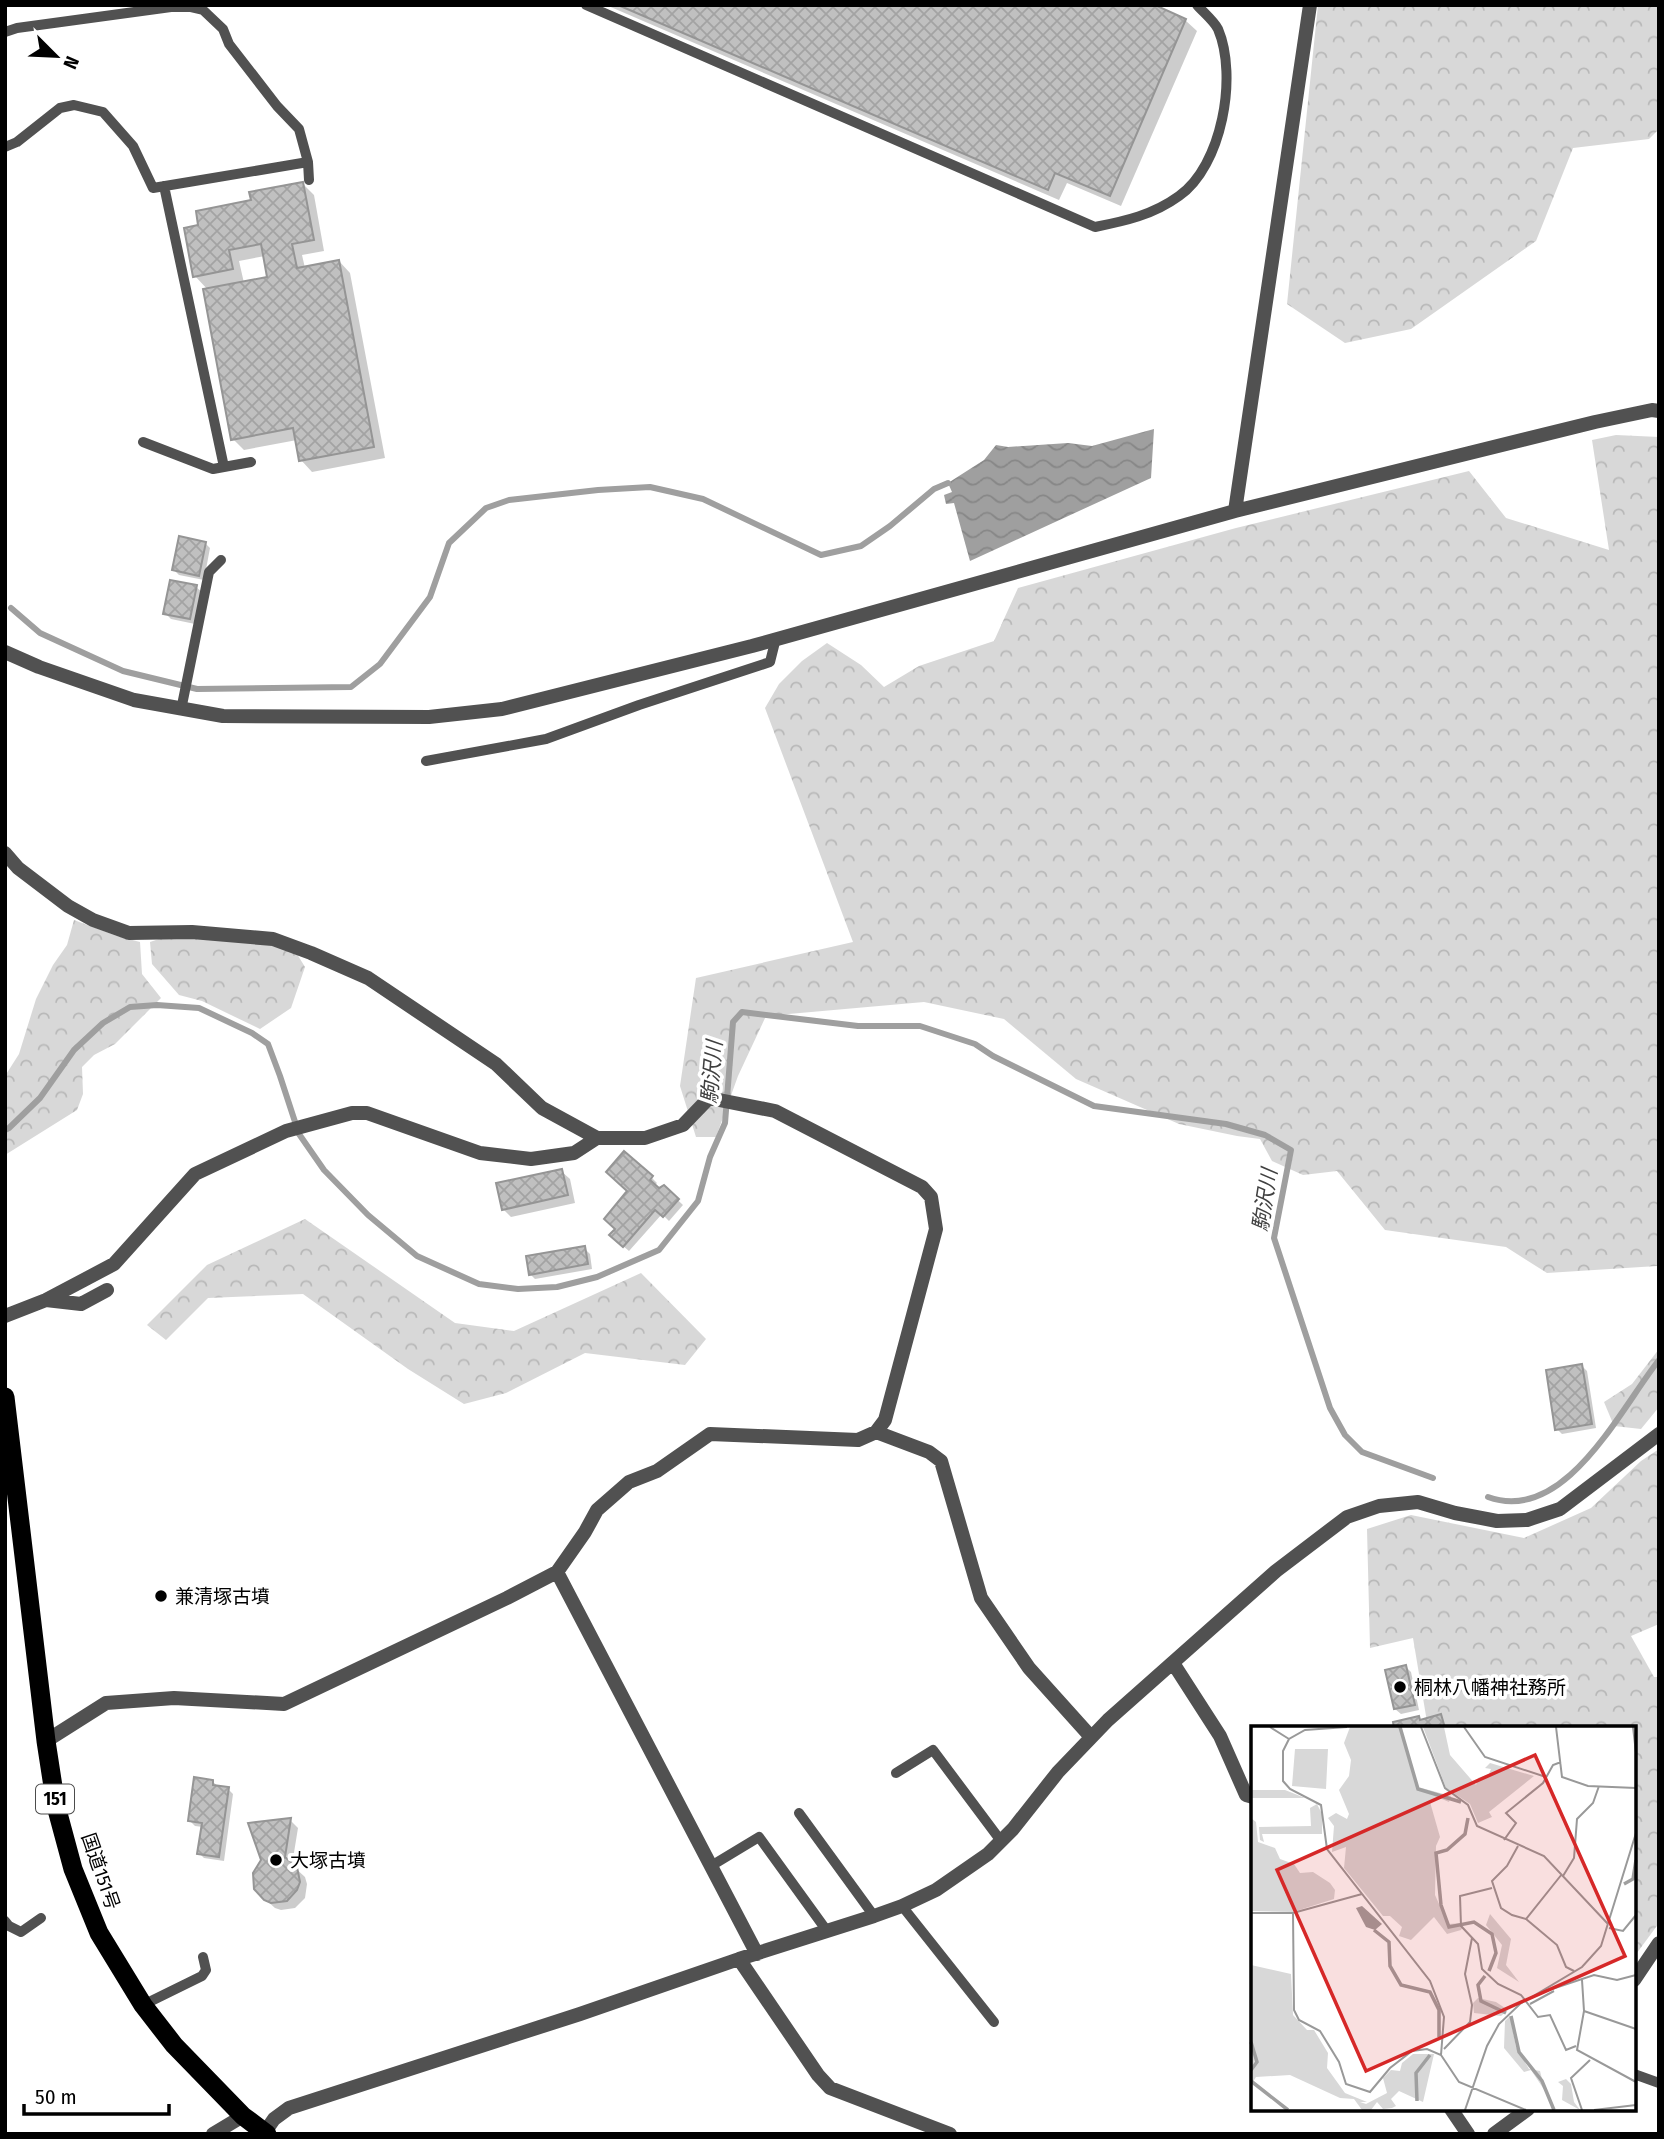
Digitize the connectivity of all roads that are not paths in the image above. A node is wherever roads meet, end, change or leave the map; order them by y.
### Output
1 (586, 5) edge
2 (1197, 5) edge
3 (1310, 5) edge
4 (5, 32) edge
5 (5, 148) edge
6 (308, 162) junction
7 (309, 180) dead end
8 (164, 186) junction
9 (1659, 411) edge
10 (143, 442) dead end
11 (251, 461) dead end
12 (224, 467) junction
13 (1235, 512) junction
14 (221, 560) dead end
15 (776, 638) junction
16 (5, 652) edge
17 (182, 705) junction
18 (426, 761) dead end
19 (5, 853) edge
20 (597, 1138) junction
21 (107, 1290) dead end
22 (46, 1300) junction
23 (5, 1316) edge
24 (6, 1408) edge
25 (876, 1432) junction
26 (1659, 1434) edge
27 (557, 1572) junction
28 (1173, 1663) junction
29 (1091, 1737) junction
30 (46, 1741) junction
31 (896, 1773) dead end
32 (1251, 1796) edge
33 (799, 1813) dead end
34 (1001, 1841) junction
35 (711, 1866) junction
36 (902, 1906) junction
37 (874, 1916) junction
38 (41, 1917) dead end
39 (5, 1922) edge
40 (827, 1931) junction
41 (1659, 1942) edge
42 (757, 1954) junction
43 (203, 1957) dead end
44 (738, 1959) junction
45 (1636, 1977) edge
46 (144, 2005) junction
47 (995, 2022) dead end
48 (1636, 2075) edge
49 (1659, 2083) edge
50 (1452, 2111) edge
51 (1525, 2111) edge
52 (243, 2116) junction
53 (266, 2133) edge
54 (213, 2134) edge
55 (950, 2134) edge
56 (1468, 2134) edge
57 (1494, 2134) edge

1 - 2 lane
3 - 13 street
4 - 6 lane
5 - 8 lane
6 - 7 lane
6 - 8 lane
8 - 12 lane
9 - 13 street
10 - 12 lane
11 - 12 lane
13 - 15 street
14 - 17 lane
15 - 17 street
15 - 18 lane
16 - 17 street
19 - 20 street
20 - 22 street
20 - 25 street
21 - 22 street
22 - 23 street
24 - 30 highway, 国道151号 / 151
25 - 27 street
25 - 29 street
26 - 28 street
27 - 30 street
27 - 35 street
28 - 29 street
28 - 32 street
29 - 34 street
30 - 46 highway, 国道151号 / 151
31 - 34 lane
33 - 37 lane
34 - 36 street
35 - 40 lane
35 - 42 street
36 - 37 street
36 - 47 lane
37 - 40 street
38 - 39 lane
40 - 42 street
41 - 45 street
42 - 44 street
43 - 46 lane
44 - 53 street
44 - 55 street
46 - 52 highway, 国道151号 / 151
48 - 49 lane
50 - 56 street
51 - 57 street
52 - 53 highway, 国道151号 / 151
52 - 54 street

